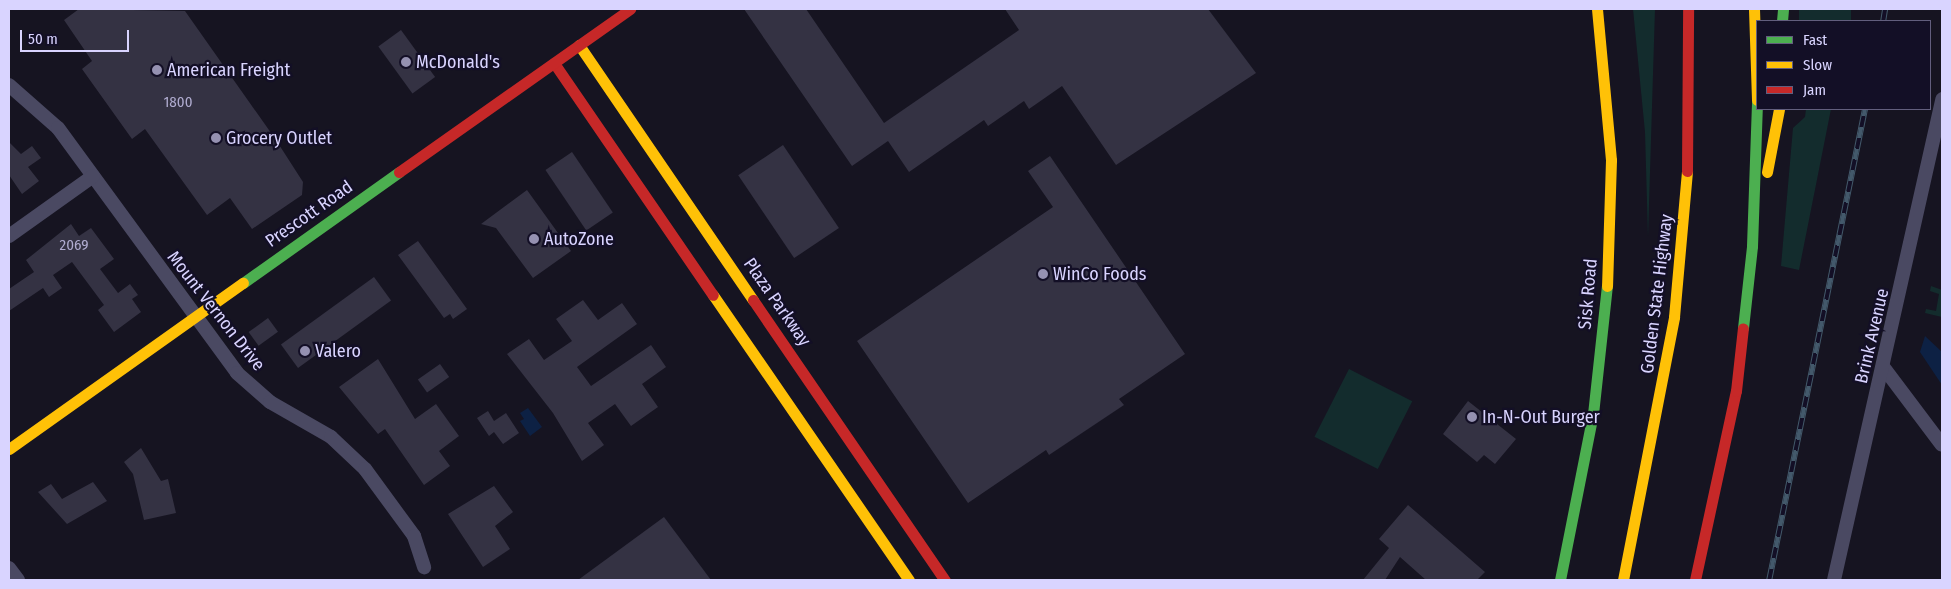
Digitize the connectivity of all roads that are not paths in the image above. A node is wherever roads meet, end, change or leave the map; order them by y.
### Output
1 (630, 9) edge
2 (1597, 9) edge
3 (1688, 9) edge
4 (1754, 9) edge
5 (1674, 18) dead end
6 (579, 45) junction
7 (554, 63) junction
8 (1674, 68) dead end
9 (1756, 82) edge
10 (9, 85) edge
11 (1942, 99) edge
12 (1757, 110) edge
13 (1779, 110) edge
14 (93, 176) junction
15 (1668, 226) dead end
16 (9, 236) edge
17 (1752, 246) junction
18 (193, 318) junction
19 (1884, 368) junction
20 (1658, 416) junction
21 (1942, 445) edge
22 (9, 448) edge
23 (424, 567) dead end
24 (9, 568) edge
25 (18, 580) edge
26 (908, 580) edge
27 (945, 580) edge
28 (1560, 580) edge
29 (1623, 580) edge
30 (1695, 580) edge
31 (1834, 580) edge

1 - 6 main road, Prescott Road
2 - 28 main road, Sisk Road
3 - 20 main road, Golden State Highway
4 - 9 main road
5 - 8 main road
6 - 7 main road, Prescott Road
6 - 27 main road, Plaza Parkway
7 - 18 main road, Prescott Road
7 - 26 main road
10 - 14 street, Mount Vernon Drive
11 - 19 street, Brink Avenue
12 - 17 main road
13 - 17 main road
14 - 16 street
14 - 18 street, Mount Vernon Drive
15 - 20 main road
17 - 30 main road
18 - 22 main road, Prescott Road
18 - 23 street, Mount Vernon Drive
19 - 21 street
19 - 31 street, Brink Avenue
20 - 29 main road, Golden State Highway
24 - 25 street

